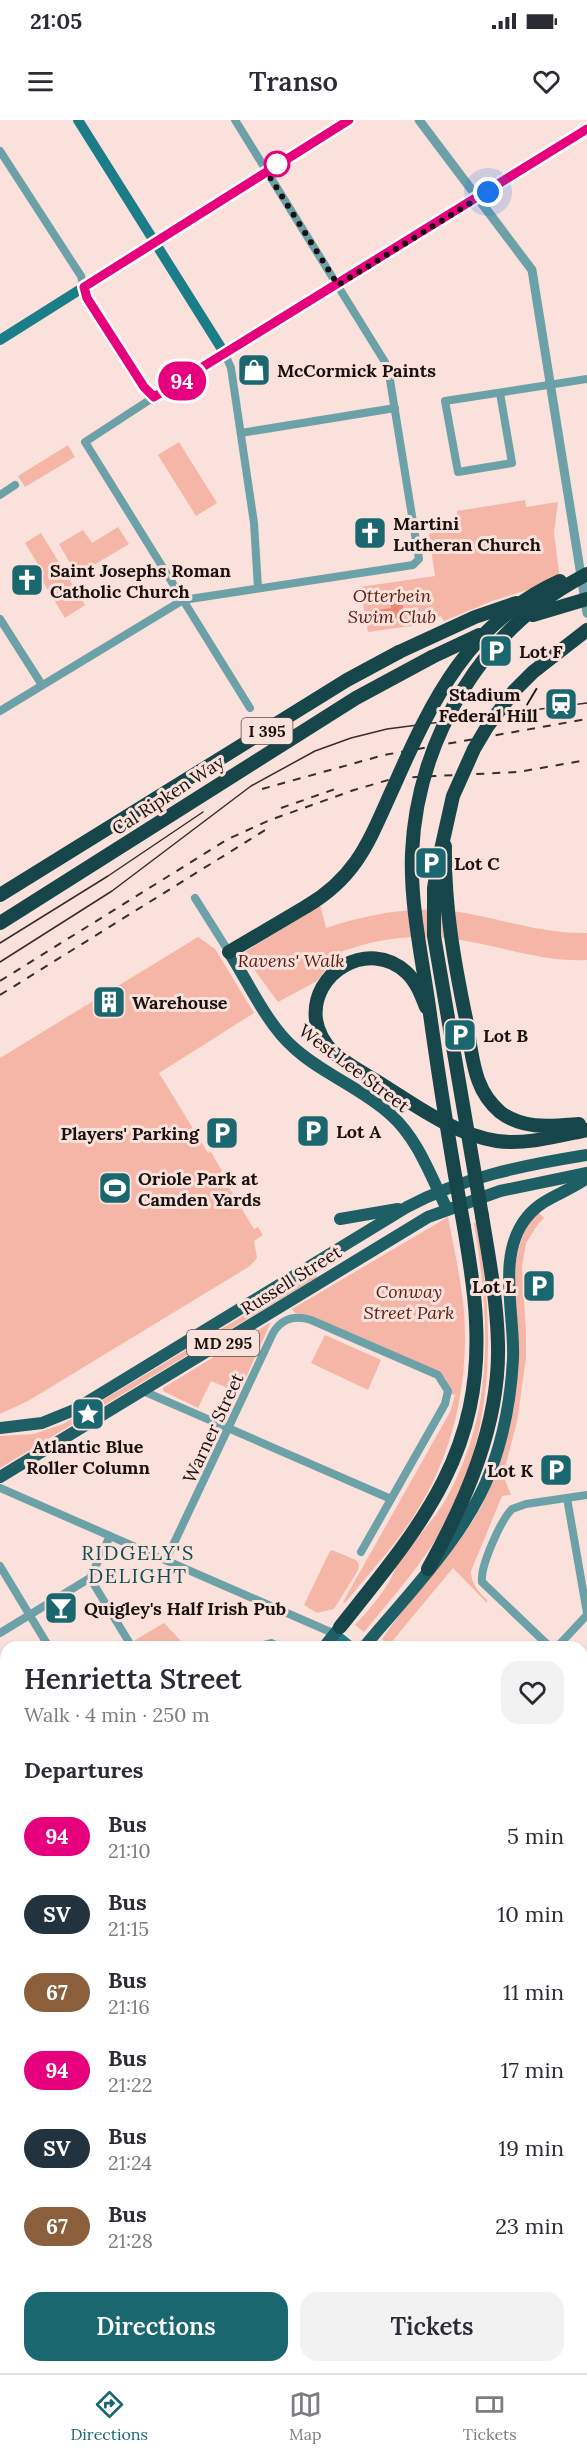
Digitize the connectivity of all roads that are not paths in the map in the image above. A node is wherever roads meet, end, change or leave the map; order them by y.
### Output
1 (78, 120) edge
2 (235, 120) edge
3 (349, 120) edge
4 (419, 120) edge
5 (587, 129) edge
6 (0, 151) edge
7 (266, 171) junction
8 (478, 198) junction
9 (154, 241) junction
10 (338, 285) junction
11 (84, 287) junction
12 (0, 340) edge
13 (225, 354) junction
14 (587, 379) edge
15 (551, 384) junction
16 (500, 393) junction
17 (154, 397) junction
18 (395, 408) junction
19 (241, 433) junction
20 (15, 485) dead end
21 (0, 495) edge
22 (587, 572) edge
23 (587, 582) edge
24 (258, 588) junction
25 (587, 599) edge
26 (183, 600) junction
27 (587, 613) edge
28 (0, 619) edge
29 (587, 630) edge
30 (42, 685) junction
31 (250, 708) dead end
32 (0, 711) edge
33 (446, 832) junction
34 (0, 895) edge
35 (195, 898) dead end
36 (0, 923) edge
37 (229, 952) junction
38 (431, 1025) junction
39 (587, 1124) edge
40 (587, 1130) edge
41 (587, 1155) edge
42 (587, 1173) edge
43 (587, 1178) edge
44 (438, 1192) junction
45 (407, 1207) junction
46 (447, 1209) junction
47 (340, 1219) dead end
48 (143, 1391) junction
49 (0, 1428) edge
50 (229, 1429) junction
51 (0, 1477) edge
52 (0, 1488) edge
53 (587, 1495) edge
54 (567, 1498) junction
55 (391, 1499) junction
56 (110, 1536) junction
57 (361, 1552) dead end
58 (166, 1560) junction
59 (0, 1566) edge
60 (428, 1569) junction
61 (90, 1578) junction
62 (587, 1614) edge
63 (30, 1615) junction
64 (337, 1630) junction
65 (0, 1633) edge
66 (45, 1641) edge
67 (128, 1641) edge
68 (329, 1641) edge
69 (346, 1641) edge
70 (369, 1641) edge
71 (544, 1641) edge
72 (562, 1641) edge

1 - 9 main road
2 - 7 street
3 - 7 street
4 - 8 street
5 - 8 main road
6 - 11 street
7 - 9 street
7 - 10 street
8 - 10 main road
8 - 15 street
9 - 11 street
9 - 13 main road
10 - 13 main road
10 - 18 street
11 - 12 main road
11 - 17 main road
13 - 17 main road
13 - 19 street
14 - 15 street
15 - 16 street
15 - 27 street
16 - 16 street
17 - 26 street
18 - 19 street
18 - 24 street
19 - 24 street
20 - 21 street
22 - 37 highway, bridge
22 - 38 highway, bridge
23 - 34 highway, Cal Ripken Way / I 395, bridge
24 - 26 street
25 - 36 highway, Cal Ripken Way / I 395, bridge
26 - 30 street
26 - 31 street
28 - 30 street
29 - 33 highway, bridge
30 - 32 street
33 - 39 highway, bridge
33 - 60 highway, bridge
35 - 37 street, West Lee Street
37 - 44 main road, West Lee Street
38 - 40 highway, bridge
38 - 64 highway, bridge
41 - 44 main road, Russell Street / MD 295
42 - 46 main road, Russell Street / MD 295
43 - 60 main road
44 - 45 main road, Russell Street / MD 295
44 - 46 main road, West Lee Street
45 - 47 main road
45 - 49 main road, Russell Street / MD 295
46 - 48 main road, Russell Street / MD 295
48 - 50 street
48 - 51 main road, Russell Street / MD 295
50 - 55 street
50 - 55 street, Warner Street
50 - 58 street, Warner Street
52 - 56 street
53 - 54 street
54 - 62 street
54 - 71 street
55 - 57 street
56 - 58 street
56 - 61 street
58 - 64 street
59 - 63 street
60 - 70 main road
61 - 63 street
61 - 67 street
62 - 72 street
63 - 65 street
63 - 66 street
64 - 68 main road
64 - 69 main road

